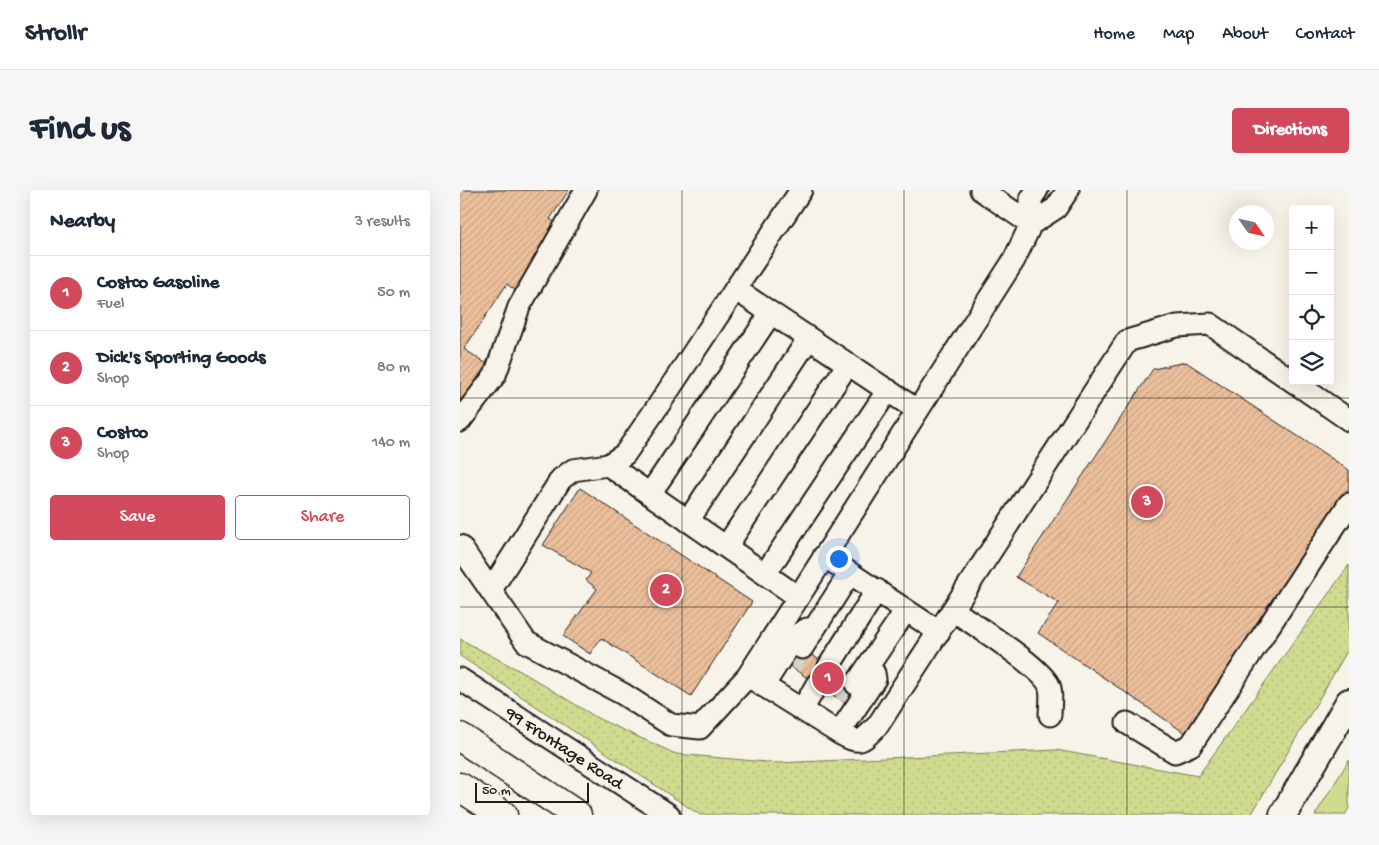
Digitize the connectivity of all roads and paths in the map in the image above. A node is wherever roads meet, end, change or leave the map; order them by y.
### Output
1 (586, 190) edge
2 (801, 190) edge
3 (981, 190) edge
4 (1037, 190) edge
5 (1068, 190) edge
6 (1032, 224) junction
7 (735, 290) junction
8 (770, 313) junction
9 (809, 338) junction
10 (848, 364) junction
11 (888, 390) junction
12 (917, 410) junction
13 (1349, 420) edge
14 (460, 421) edge
15 (608, 465) junction
16 (650, 494) junction
17 (1349, 504) edge
18 (688, 521) junction
19 (460, 546) edge
20 (726, 547) junction
21 (824, 556) junction
22 (850, 573) junction
23 (765, 574) junction
24 (490, 590) junction
25 (877, 590) junction
26 (798, 597) junction
27 (906, 610) junction
28 (953, 610) junction
29 (818, 623) junction
30 (939, 632) junction
31 (802, 648) tunnel mouth
32 (873, 660) junction
33 (790, 666) tunnel mouth
34 (829, 666) dead end
35 (460, 679) edge
36 (817, 684) dead end
37 (856, 684) tunnel mouth
38 (762, 685) junction
39 (1349, 702) edge
40 (845, 703) tunnel mouth
41 (802, 710) junction
42 (1050, 716) dead end
43 (1127, 723) dead end
44 (834, 730) junction
45 (460, 737) edge
46 (460, 787) edge
47 (460, 797) edge
48 (482, 815) edge
49 (503, 815) edge
50 (577, 815) edge
51 (669, 815) edge
52 (1283, 815) edge

1 - 14 street
2 - 7 street
3 - 6 street
4 - 6 street
5 - 6 street
6 - 12 street
7 - 8 street
7 - 15 street
8 - 9 street
8 - 16 street
9 - 10 street
9 - 18 street
10 - 11 street
10 - 20 street
11 - 12 street
11 - 23 street
12 - 21 street
13 - 28 street
15 - 16 street
15 - 24 street
16 - 18 street
17 - 43 street
18 - 20 street
19 - 24 street
20 - 23 street
21 - 22 street
21 - 26 street
22 - 25 street
22 - 29 street
23 - 26 street
24 - 38 street
25 - 27 street
25 - 34 street
26 - 38 street
27 - 30 street
27 - 32 street
28 - 30 street
28 - 42 street
29 - 31 street
29 - 38 street
30 - 44 street
32 - 37 street
32 - 44 street
33 - 38 street
35 - 51 street, 99 Frontage Road
36 - 41 street
38 - 41 street
39 - 52 main road
40 - 44 street
41 - 44 street
45 - 50 highway
46 - 49 highway
47 - 48 highway

